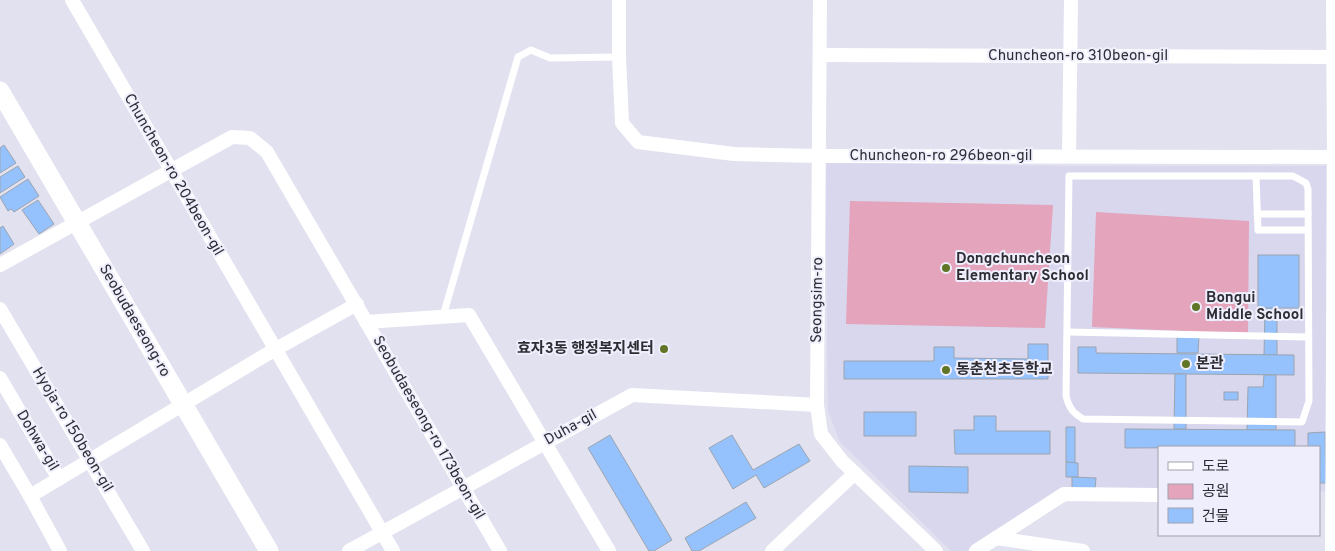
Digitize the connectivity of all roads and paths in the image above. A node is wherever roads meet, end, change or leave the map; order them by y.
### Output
1 (72, 0) edge
2 (619, 0) edge
3 (820, 0) edge
4 (1071, 0) edge
5 (1332, 0) edge
6 (821, 55) junction
7 (1070, 55) junction
8 (619, 57) junction
9 (1334, 58) edge
10 (0, 91) edge
11 (819, 156) junction
12 (1069, 156) junction
13 (1335, 158) edge
14 (170, 171) junction
15 (1256, 176) junction
16 (1257, 214) junction
17 (1308, 214) junction
18 (77, 222) junction
19 (1308, 230) junction
20 (1334, 231) edge
21 (0, 265) edge
22 (1334, 297) edge
23 (357, 304) junction
24 (0, 309) edge
25 (443, 316) junction
26 (366, 322) junction
27 (1068, 332) junction
28 (1308, 337) junction
29 (274, 350) junction
30 (1334, 366) edge
31 (0, 378) edge
32 (182, 405) junction
33 (817, 405) junction
34 (1334, 437) edge
35 (545, 442) junction
36 (0, 445) edge
37 (90, 460) junction
38 (855, 473) junction
39 (59, 479) junction
40 (463, 489) junction
41 (1158, 495) edge
42 (30, 496) junction
43 (1329, 497) edge
44 (382, 532) junction
45 (996, 538) junction
46 (60, 551) edge
47 (143, 551) edge
48 (268, 551) edge
49 (349, 551) edge
50 (393, 551) edge
51 (500, 551) edge
52 (609, 551) edge
53 (772, 551) edge
54 (936, 551) edge
55 (976, 551) edge
56 (1083, 551) edge
57 (1332, 551) edge

1 - 14 street, Chuncheon-ro 204beon-gil
2 - 8 street, Chuncheon-ro 296beon-gil
3 - 6 street, Seongsim-ro
4 - 7 street
5 - 9 street
6 - 7 street, Chuncheon-ro 310beon-gil
6 - 11 street, Seongsim-ro
7 - 9 street, Chuncheon-ro 310beon-gil
7 - 12 street
8 - 11 street, Chuncheon-ro 296beon-gil
8 - 25 lane
9 - 13 street
10 - 18 street, Seobudaeseong-ro
11 - 12 street, Chuncheon-ro 296beon-gil
11 - 33 street, Seongsim-ro
12 - 13 street, Chuncheon-ro 296beon-gil
13 - 20 street
14 - 18 street, Seobudaeseong-ro 173beon-gil
14 - 23 street, Seobudaeseong-ro 173beon-gil
14 - 29 street, Chuncheon-ro 204beon-gil
15 - 16 lane
15 - 17 lane
15 - 27 lane
16 - 17 lane
16 - 19 lane
17 - 19 lane
18 - 21 street
18 - 32 street, Seobudaeseong-ro
19 - 28 lane
20 - 22 street
22 - 30 street
23 - 26 street, Seobudaeseong-ro 173beon-gil
23 - 29 street
24 - 37 street, Hyoja-ro 150beon-gil
25 - 26 street
25 - 35 street
26 - 40 street, Seobudaeseong-ro 173beon-gil
27 - 28 lane
27 - 28 lane
29 - 32 street
29 - 44 street, Chuncheon-ro 204beon-gil
30 - 34 street
31 - 39 street, Dohwa-gil
32 - 37 street
32 - 48 street, Seobudaeseong-ro
33 - 35 street, Duha-gil
33 - 38 street, Seongsim-ro
34 - 43 street
35 - 40 street, Duha-gil
35 - 52 street
36 - 42 street
37 - 39 street
37 - 47 street, Hyoja-ro 150beon-gil
38 - 53 street
38 - 54 street, Seongsim-ro
39 - 42 street
40 - 44 street, Duha-gil
40 - 51 street, Seobudaeseong-ro 173beon-gil
41 - 45 street
42 - 46 street
43 - 57 street
44 - 49 street, Duha-gil
44 - 50 street, Chuncheon-ro 204beon-gil
45 - 55 street
45 - 56 street

